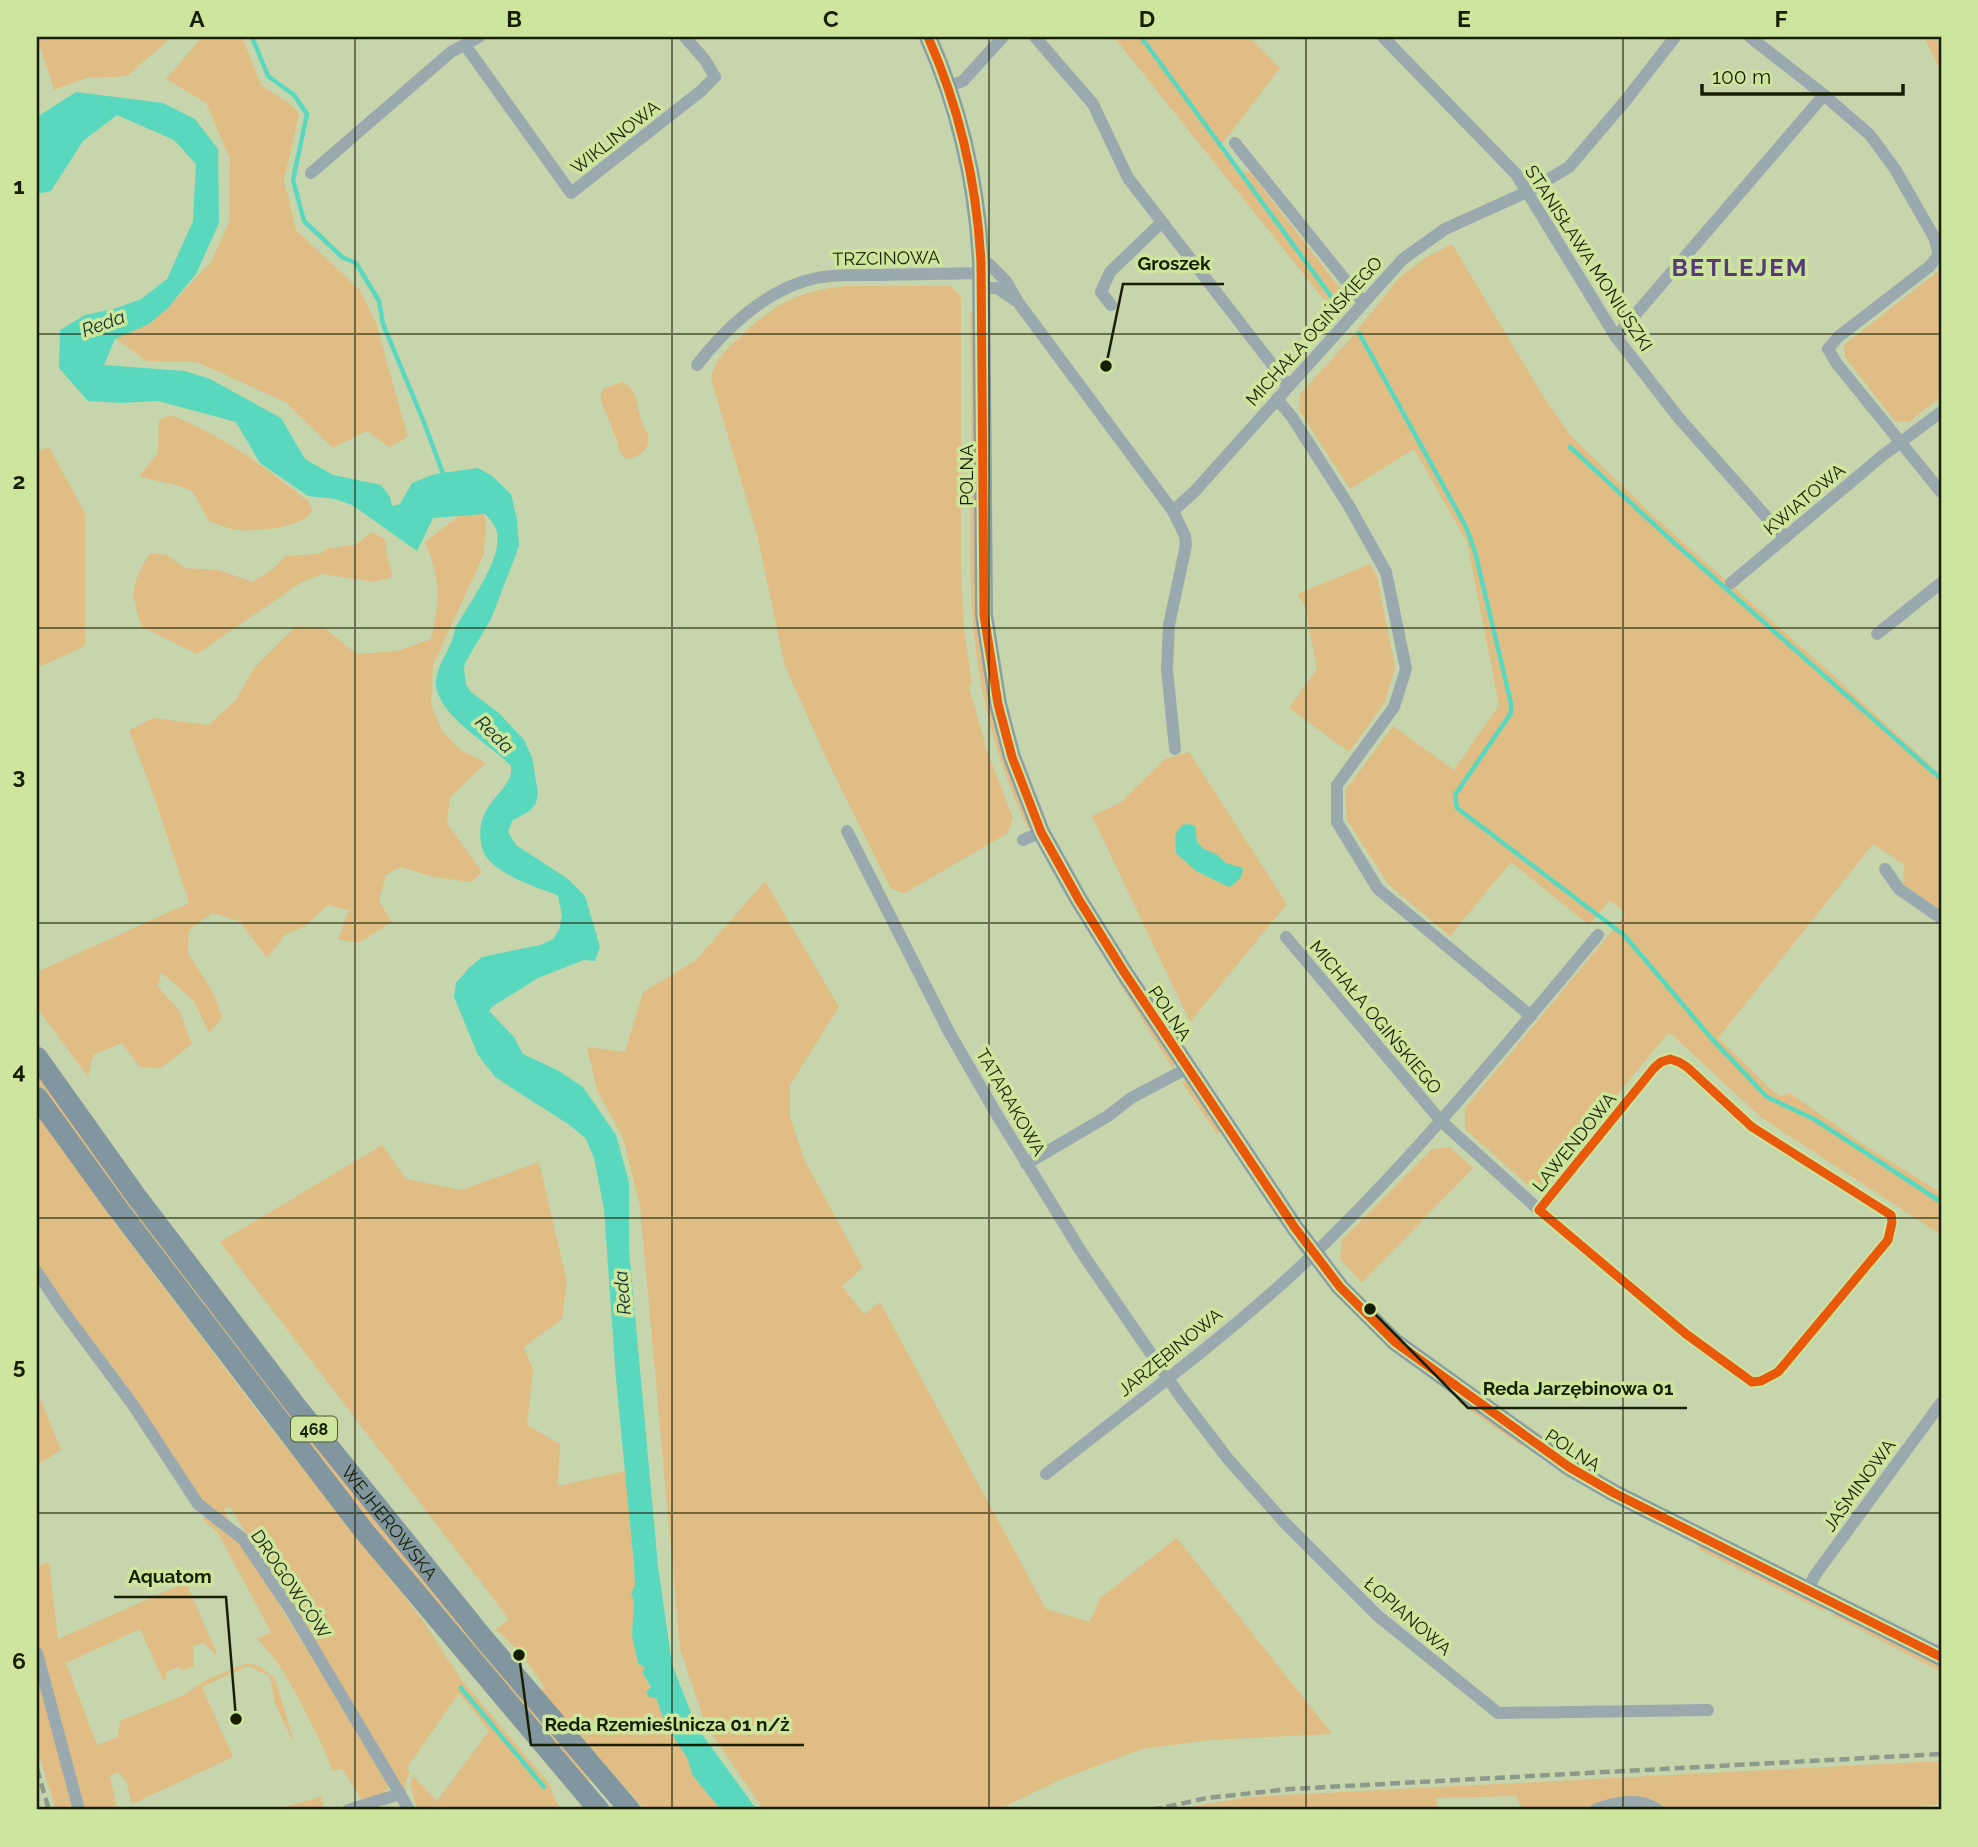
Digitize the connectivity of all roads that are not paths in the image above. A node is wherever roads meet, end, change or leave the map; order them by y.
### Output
1 (479, 37) edge
2 (685, 37) edge
3 (928, 37) edge
4 (1003, 37) edge
5 (1035, 37) edge
6 (1383, 37) edge
7 (1675, 37) edge
8 (1750, 37) edge
9 (465, 45) junction
10 (947, 87) junction
11 (1824, 95) junction
12 (1235, 143) dead end
13 (311, 173) dead end
14 (1527, 192) junction
15 (1162, 222) junction
16 (981, 275) junction
17 (1018, 302) junction
18 (1363, 302) junction
19 (1111, 305) dead end
20 (1616, 337) junction
21 (697, 365) dead end
22 (1288, 385) junction
23 (1277, 398) junction
24 (1941, 411) edge
25 (1900, 442) junction
26 (1941, 492) edge
27 (1173, 511) junction
28 (1786, 538) junction
29 (1731, 583) dead end
30 (1941, 583) edge
31 (1877, 634) dead end
32 (1175, 749) dead end
33 (847, 831) dead end
34 (1041, 832) junction
35 (1023, 841) dead end
36 (1885, 869) dead end
37 (1941, 918) edge
38 (1598, 935) dead end
39 (1286, 937) dead end
40 (1531, 1016) junction
41 (37, 1057) edge
42 (1188, 1068) junction
43 (37, 1097) edge
44 (1441, 1121) junction
45 (1026, 1164) junction
46 (1539, 1210) junction
47 (1313, 1254) junction
48 (37, 1272) edge
49 (1167, 1378) junction
50 (1941, 1403) edge
51 (1046, 1474) dead end
52 (1808, 1589) junction
53 (37, 1653) edge
54 (1941, 1657) edge
55 (1708, 1710) dead end
56 (400, 1794) junction
57 (79, 1810) edge
58 (348, 1810) edge
59 (409, 1810) edge
60 (599, 1810) edge
61 (630, 1810) edge
62 (1595, 1810) edge
63 (1658, 1810) edge

1 - 9 street
2 - 9 street, WIKLINOWA
3 - 10 street, POLNA
4 - 10 street
5 - 15 street
6 - 14 street, STANISŁAWA MONIUSZKI
7 - 14 street, MICHAŁA OGIŃSKIEGO
8 - 11 street
9 - 13 street
10 - 16 street, POLNA
11 - 20 street
11 - 25 street
12 - 18 street
14 - 18 street, MICHAŁA OGIŃSKIEGO
14 - 20 street, STANISŁAWA MONIUSZKI
15 - 19 street
15 - 22 street
16 - 17 street
16 - 17 street
16 - 21 street, TRZCINOWA
16 - 34 street, POLNA
17 - 27 street
18 - 22 street, MICHAŁA OGIŃSKIEGO
20 - 28 street, STANISŁAWA MONIUSZKI
22 - 23 street, MICHAŁA OGIŃSKIEGO
23 - 27 street, MICHAŁA OGIŃSKIEGO
23 - 40 street
24 - 25 street, KWIATOWA
25 - 26 street
25 - 28 street, KWIATOWA
27 - 32 street
28 - 29 street, KWIATOWA
30 - 31 street
33 - 45 street, TATARAKOWA
34 - 35 street
34 - 42 street, POLNA
36 - 37 street
38 - 40 street, JARZĘBINOWA
39 - 44 street, MICHAŁA OGIŃSKIEGO
40 - 44 street, JARZĘBINOWA
41 - 61 main road, WEJHEROWSKA / 468
42 - 45 street
42 - 47 street, POLNA
43 - 60 main road, WEJHEROWSKA / 468
44 - 46 street, LAWENDOWA
44 - 47 street, JARZĘBINOWA
45 - 49 street, TATARAKOWA
46 - 46 street, LAWENDOWA
47 - 49 street, JARZĘBINOWA
47 - 52 street, POLNA
48 - 56 street, DROGOWCÓW
49 - 51 street, JARZĘBINOWA
49 - 55 street, ŁOPIANOWA
50 - 52 street, JAŚMINOWA
52 - 54 street, POLNA
53 - 57 street
56 - 58 street
56 - 59 street, DROGOWCÓW
62 - 63 street

